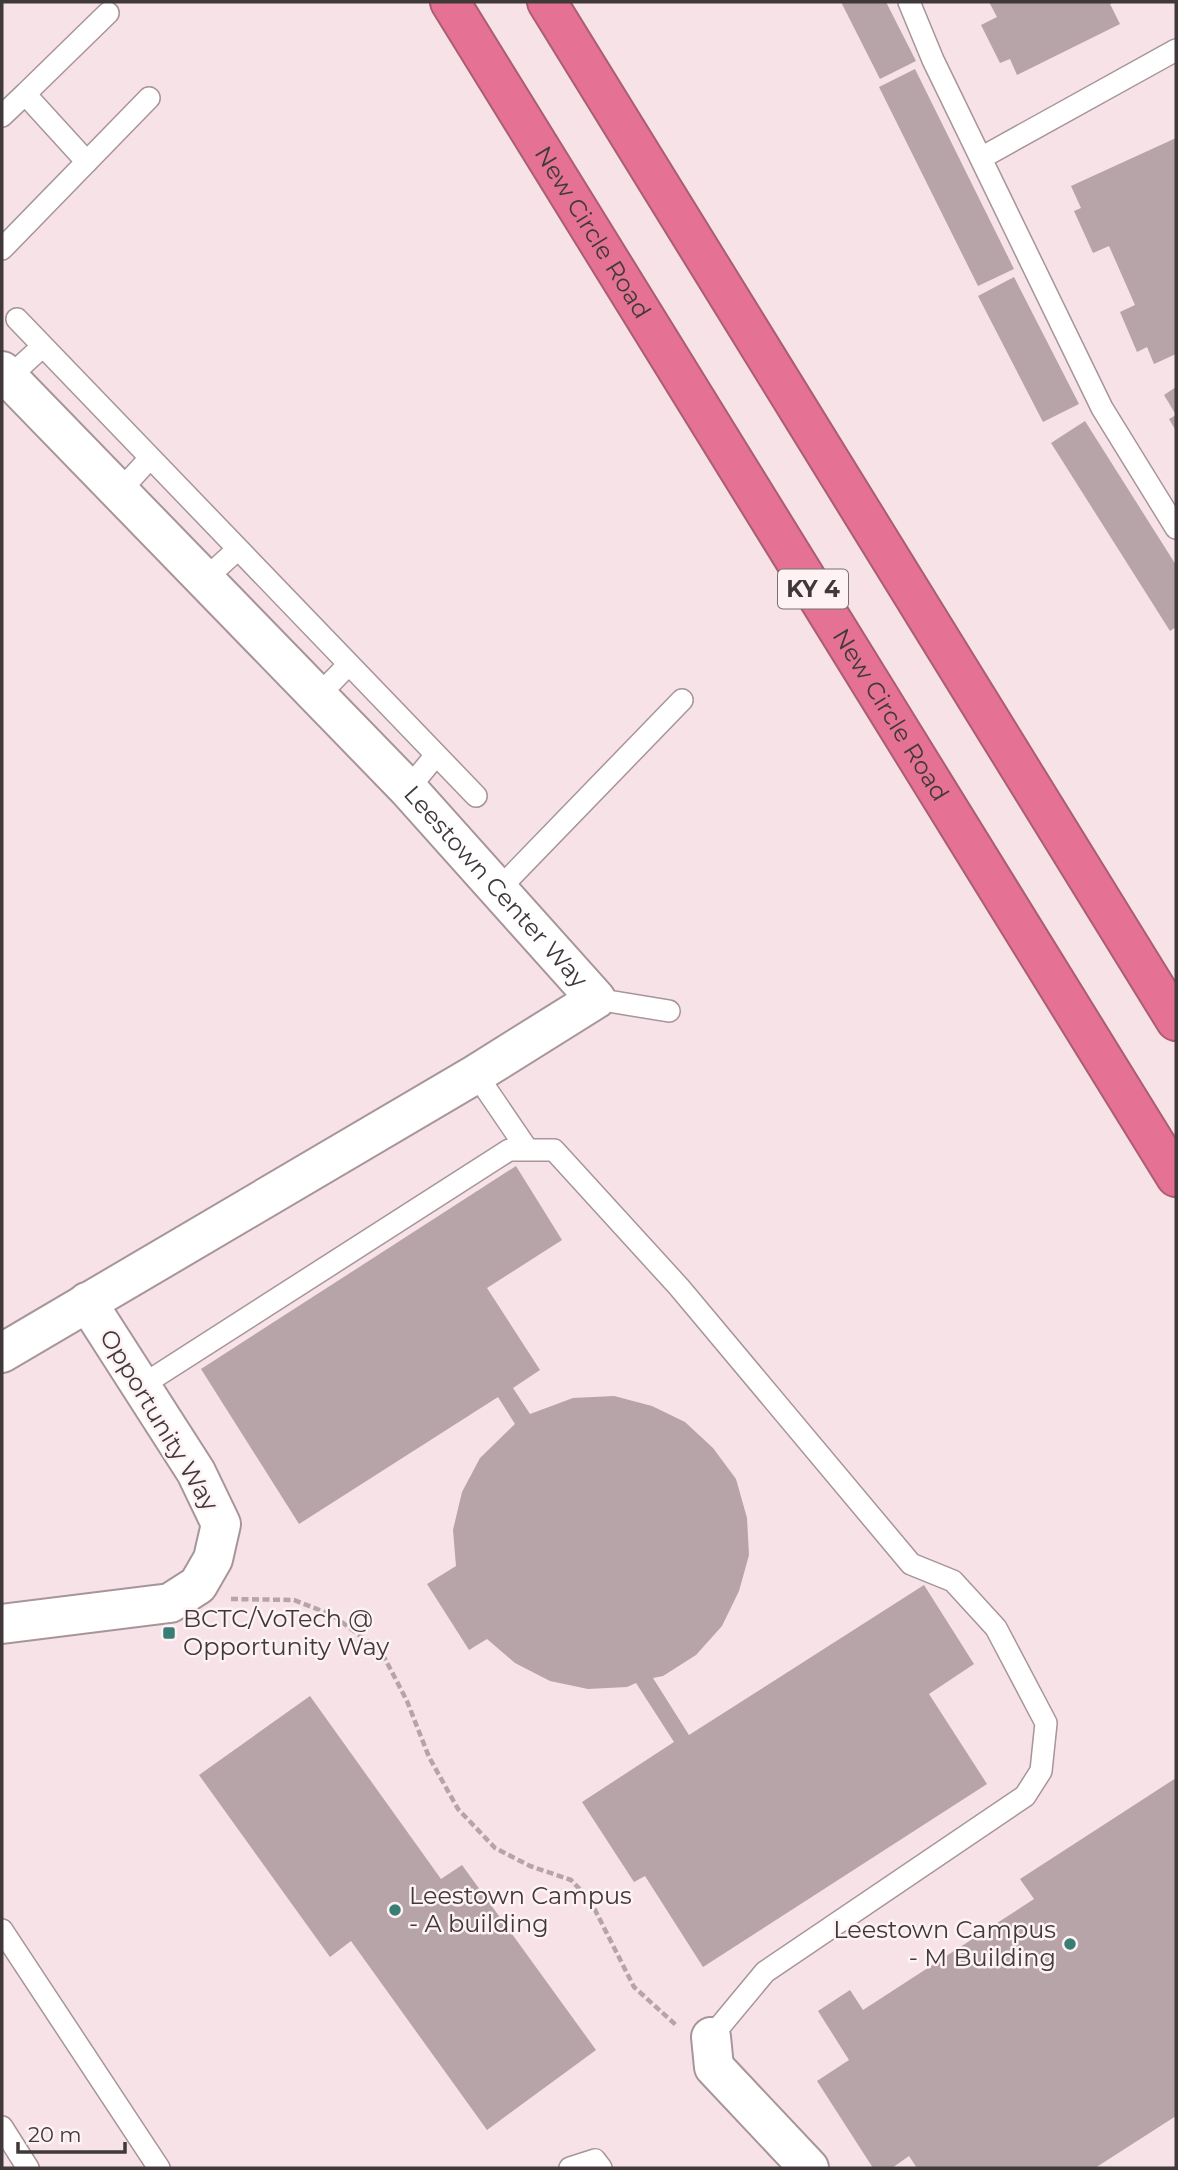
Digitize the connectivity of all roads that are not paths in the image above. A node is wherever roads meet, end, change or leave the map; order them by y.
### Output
1 (450, 2) edge
2 (547, 2) edge
3 (909, 2) edge
4 (108, 13) dead end
5 (1176, 50) edge
6 (25, 94) junction
7 (149, 98) dead end
8 (2, 116) edge
9 (981, 158) junction
10 (87, 162) junction
11 (2, 249) edge
12 (17, 319) dead end
13 (43, 346) junction
14 (5, 374) edge
15 (150, 458) junction
16 (120, 492) junction
17 (1176, 528) edge
18 (238, 549) junction
19 (204, 580) junction
20 (349, 664) junction
21 (318, 696) junction
22 (682, 700) dead end
23 (436, 755) junction
24 (408, 789) junction
25 (476, 796) dead end
26 (499, 889) junction
27 (596, 999) junction
28 (668, 1011) dead end
29 (1176, 1021) edge
30 (477, 1074) junction
31 (527, 1149) junction
32 (1176, 1177) edge
33 (87, 1302) junction
34 (2, 1353) edge
35 (141, 1386) junction
36 (2, 1624) edge
37 (2, 1930) edge
38 (711, 2037) joint
39 (2, 2127) edge
40 (28, 2168) edge
41 (159, 2168) edge
42 (570, 2168) edge
43 (601, 2168) edge
44 (809, 2168) edge

1 - 32 highway, New Circle Road / KY 4
2 - 29 highway
3 - 9 lane
4 - 6 lane
5 - 9 lane
6 - 8 lane
6 - 10 lane
7 - 10 lane
9 - 17 lane
10 - 11 lane
12 - 13 lane
13 - 14 lane
13 - 15 lane
14 - 16 street, Leestown Center Way
15 - 16 lane
15 - 18 lane
16 - 19 street, Leestown Center Way
18 - 19 lane
18 - 20 lane
19 - 21 street, Leestown Center Way
20 - 21 lane
20 - 23 lane
21 - 24 street, Leestown Center Way
22 - 26 lane
23 - 24 lane
23 - 25 lane
24 - 26 street, Leestown Center Way
26 - 27 street, Leestown Center Way
27 - 28 lane
27 - 30 street, Leestown Center Way
30 - 31 lane
30 - 33 street, Leestown Center Way
31 - 35 lane
31 - 38 lane
33 - 34 street, Leestown Center Way
33 - 35 street, Opportunity Way
35 - 36 street, Opportunity Way
37 - 41 lane
38 - 44 street
39 - 40 lane
42 - 43 lane

